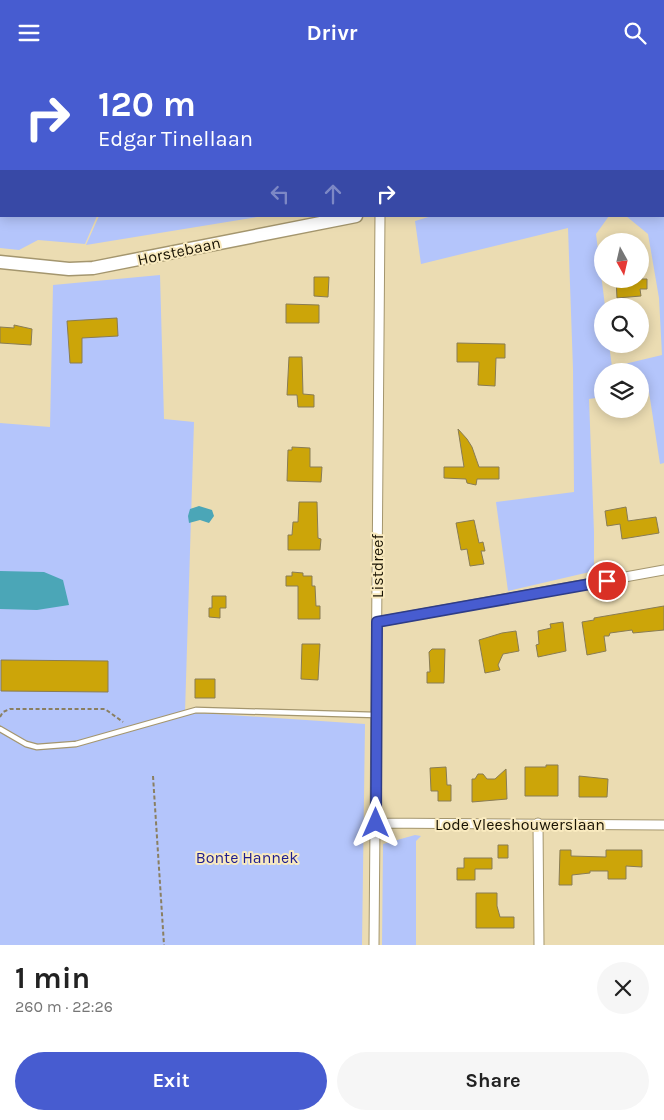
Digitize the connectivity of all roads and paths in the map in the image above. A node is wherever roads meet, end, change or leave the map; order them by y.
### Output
1 (351, 217) edge
2 (380, 217) edge
3 (0, 262) edge
4 (664, 570) edge
5 (377, 622) junction
6 (376, 715) junction
7 (0, 717) edge
8 (130, 728) junction
9 (0, 729) edge
10 (153, 776) dead end
11 (376, 823) junction
12 (538, 823) junction
13 (664, 825) edge
14 (164, 945) edge
15 (374, 945) edge
16 (539, 945) edge

1 - 3 street, Horstebaan
2 - 5 street, Listdreef
4 - 5 street
5 - 6 street, Listdreef
6 - 8 lane
6 - 11 street, Listdreef
7 - 8 path
8 - 9 lane
10 - 14 path
11 - 12 street, Lode Vleeshouwerslaan
11 - 15 street, Listdreef
12 - 13 street, Lode Vleeshouwerslaan
12 - 16 street

